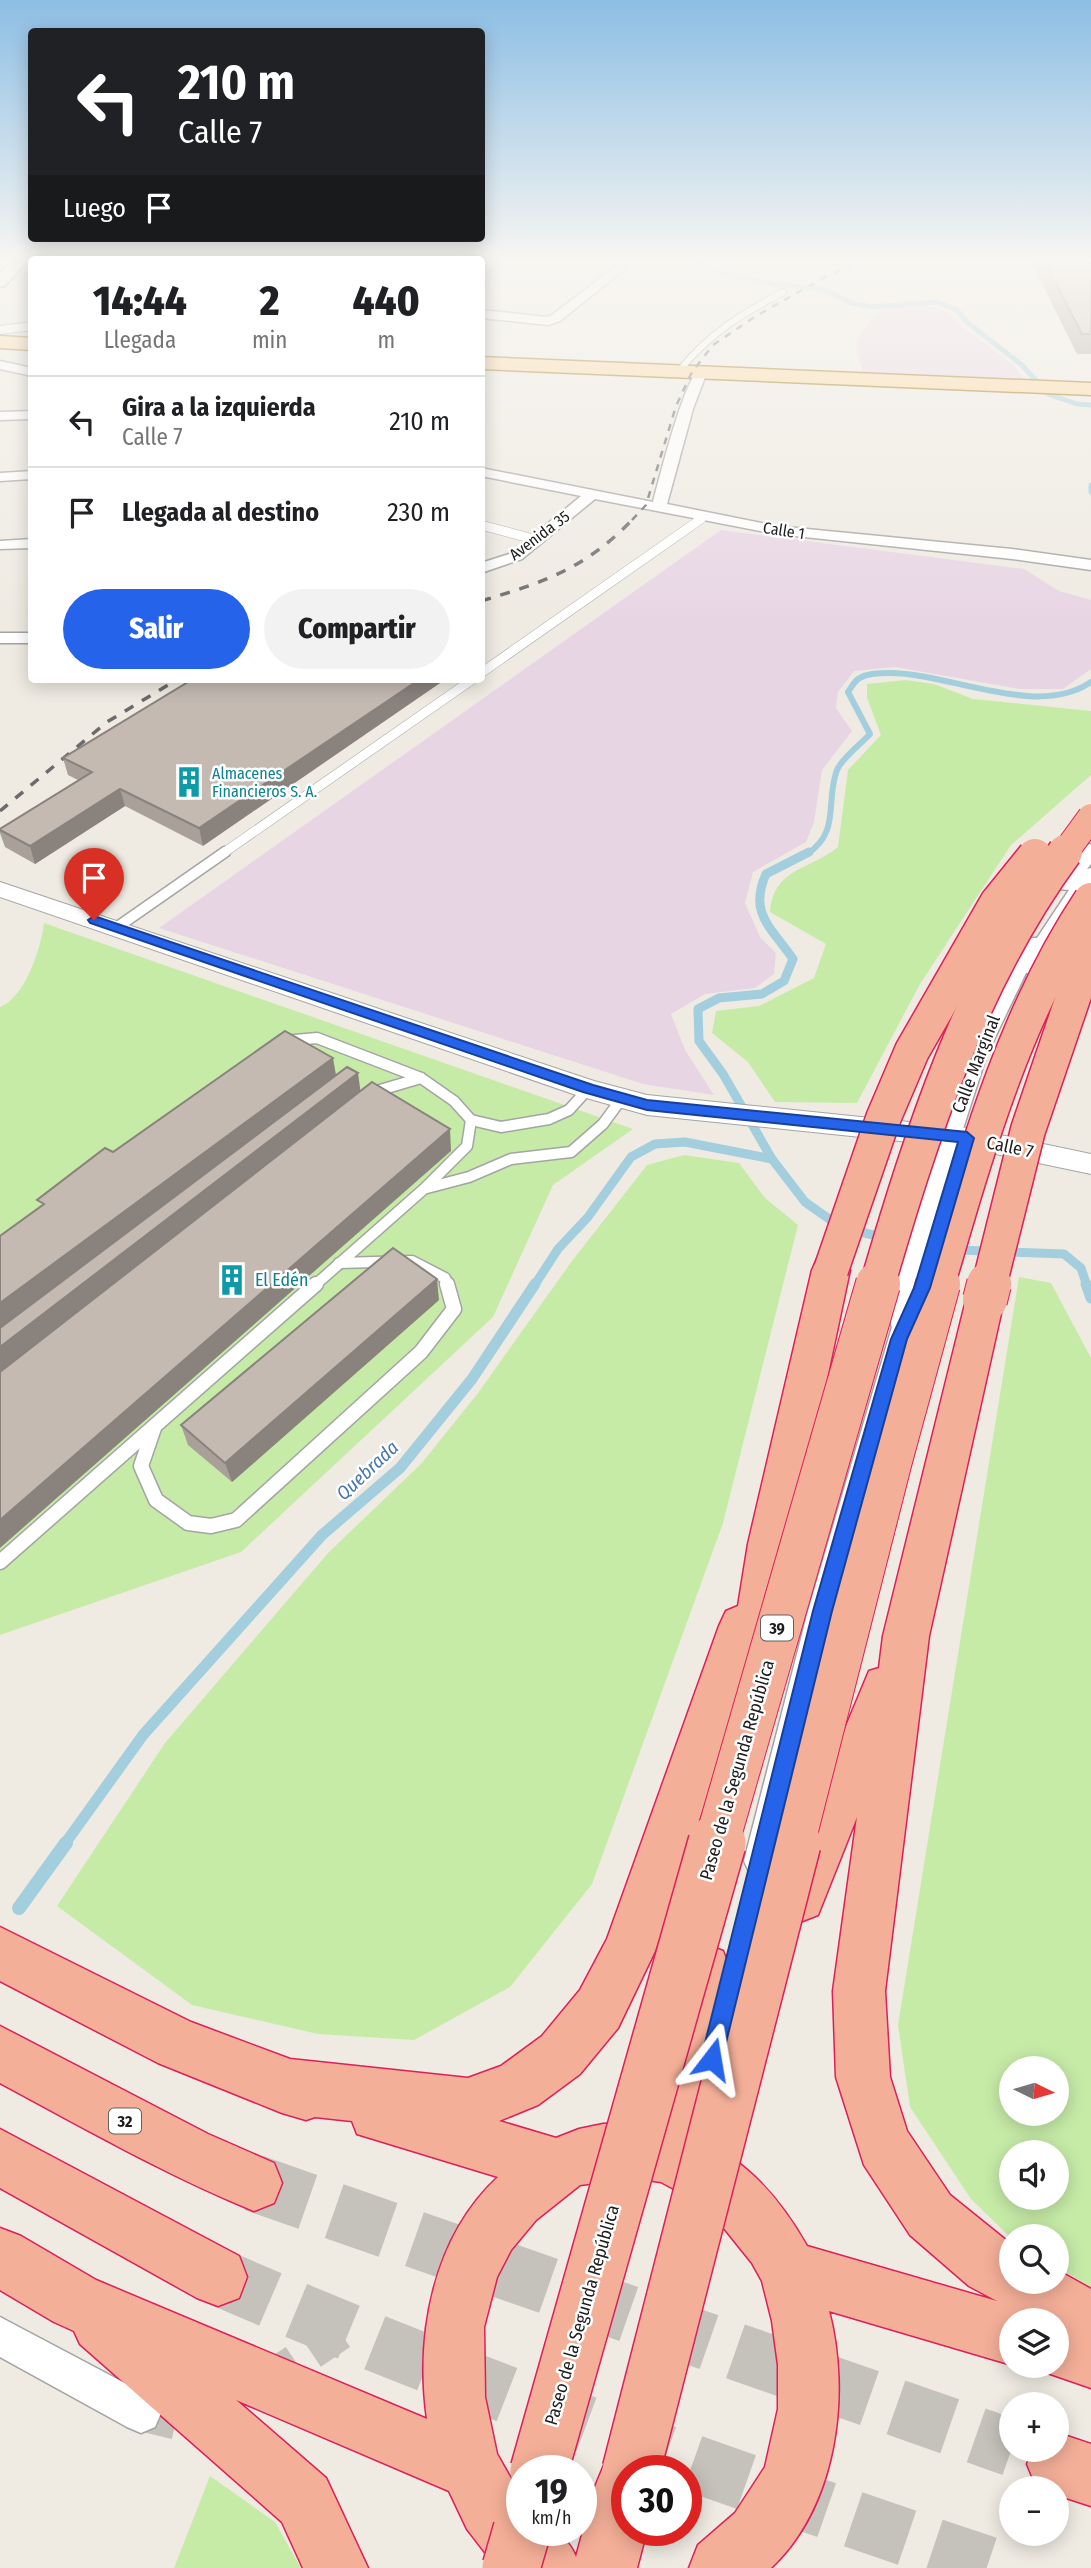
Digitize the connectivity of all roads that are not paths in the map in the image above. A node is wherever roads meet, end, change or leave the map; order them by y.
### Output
1 (697, 382) edge
2 (951, 382) edge
3 (1091, 389) edge
4 (28, 415) edge
5 (0, 416) edge
6 (485, 473) edge
7 (28, 475) edge
8 (0, 477) edge
9 (592, 494) junction
10 (659, 507) junction
11 (705, 516) junction
12 (485, 526) edge
13 (537, 540) junction
14 (28, 543) edge
15 (0, 545) edge
16 (1091, 565) edge
17 (485, 567) edge
18 (0, 638) edge
19 (28, 638) edge
20 (485, 670) edge
21 (467, 683) edge
22 (1091, 811) edge
23 (1091, 817) edge
24 (1091, 850) edge
25 (1091, 874) edge
26 (0, 888) edge
27 (1091, 900) edge
28 (116, 928) junction
29 (1091, 945) edge
30 (276, 1045) edge
31 (421, 1078) junction
32 (589, 1088) junction
33 (622, 1098) junction
34 (358, 1107) edge
35 (471, 1119) junction
36 (958, 1137) junction
37 (1091, 1164) edge
38 (425, 1188) junction
39 (340, 1263) junction
40 (155, 1425) junction
41 (770, 1544) junction
42 (0, 1562) edge
43 (906, 1636) junction
44 (0, 1953) edge
45 (0, 2053) edge
46 (282, 2085) junction
47 (688, 2146) junction
48 (0, 2157) edge
49 (556, 2166) junction
50 (254, 2183) tunnel mouth
51 (0, 2257) edge
52 (788, 2270) junction
53 (999, 2270) edge
54 (218, 2277) tunnel mouth
55 (1041, 2294) edge
56 (75, 2301) junction
57 (1091, 2321) edge
58 (999, 2331) edge
59 (0, 2336) edge
60 (1069, 2352) edge
61 (1091, 2358) edge
62 (141, 2413) tunnel mouth
63 (544, 2455) edge
64 (635, 2455) edge
65 (471, 2469) junction
66 (611, 2545) edge
67 (533, 2560) edge
68 (336, 2568) edge
69 (605, 2568) edge
70 (721, 2568) edge

1 - 10 street
2 - 3 main road
4 - 5 street
6 - 9 street, Calle 1
7 - 8 street
9 - 10 street, Calle 1
9 - 13 street, Avenida 35
10 - 11 street, Calle 1
11 - 16 street, Calle 1
11 - 20 lane
12 - 13 lane
13 - 17 street, Avenida 35
14 - 15 street
18 - 19 street
21 - 28 lane
22 - 41 highway, bridge
23 - 63 highway, Paseo de la Segunda República / 39, bridge
24 - 36 street, Calle Marginal
25 - 36 street, Calle Marginal
26 - 28 street, Calle 7
27 - 64 highway, bridge
28 - 32 street, Calle 7
29 - 43 highway, bridge
30 - 31 lane
31 - 34 lane
31 - 35 lane
32 - 33 street, Calle 7
32 - 35 lane
33 - 36 street, Calle 7
33 - 38 lane
35 - 38 lane
36 - 37 street, Calle 7
36 - 47 street, Calle Marginal
38 - 39 lane
39 - 40 lane
39 - 40 lane
40 - 42 lane
41 - 46 highway
41 - 47 highway
43 - 47 highway
43 - 53 highway
44 - 46 highway
45 - 50 highway, 32
46 - 49 highway
47 - 49 highway
47 - 52 highway
48 - 54 highway
49 - 65 highway
51 - 56 highway
52 - 58 highway
52 - 70 highway
55 - 57 highway
56 - 65 highway
56 - 68 highway
59 - 62 street
60 - 61 highway
65 - 67 highway
66 - 69 highway

